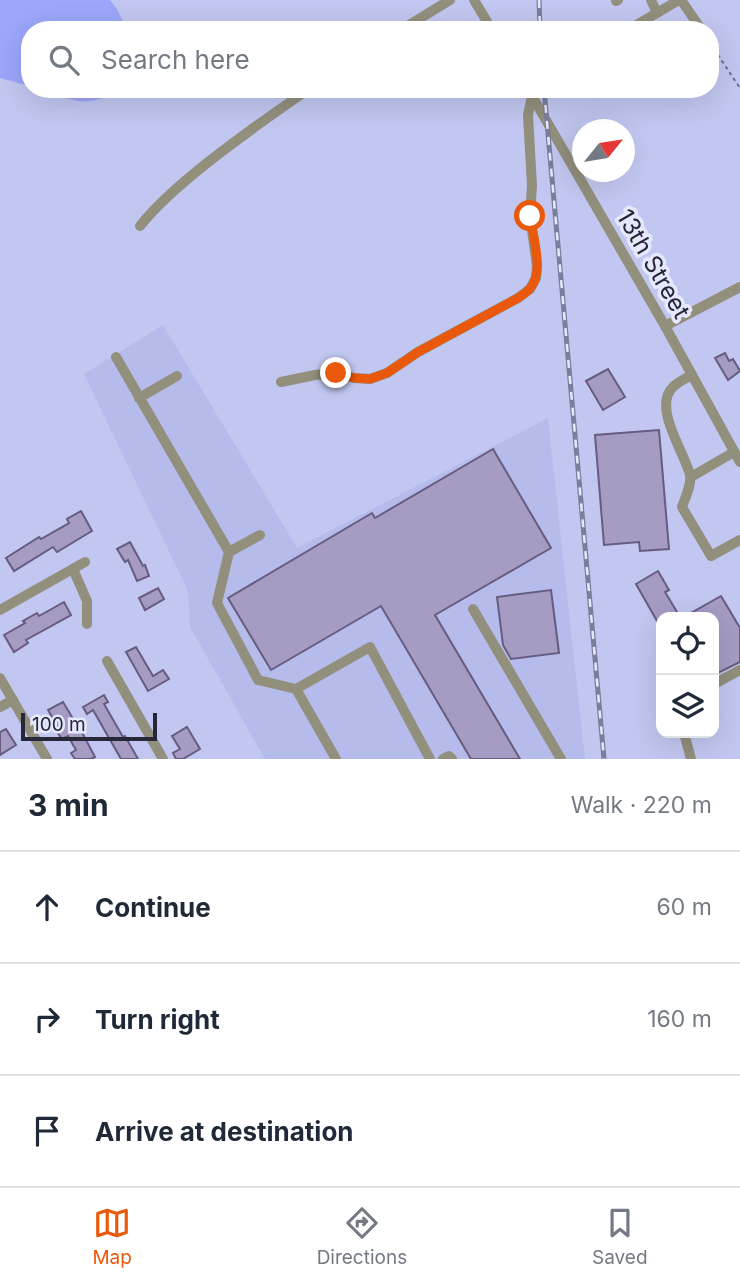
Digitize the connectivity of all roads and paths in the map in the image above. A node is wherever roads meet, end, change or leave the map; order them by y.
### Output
1 (450, 0) edge
2 (474, 0) edge
3 (651, 0) edge
4 (680, 0) edge
5 (657, 13) junction
6 (416, 21) edge
7 (487, 21) edge
8 (643, 21) edge
9 (695, 21) edge
10 (719, 56) edge
11 (740, 88) edge
12 (296, 98) edge
13 (530, 98) edge
14 (533, 98) edge
15 (140, 226) dead end
16 (740, 287) edge
17 (665, 326) junction
18 (116, 356) dead end
19 (692, 375) junction
20 (177, 376) dead end
21 (281, 382) dead end
22 (139, 398) junction
23 (737, 457) edge
24 (691, 477) junction
25 (260, 535) dead end
26 (740, 540) edge
27 (229, 552) junction
28 (85, 562) dead end
29 (73, 569) junction
30 (473, 609) dead end
31 (0, 610) edge
32 (87, 624) dead end
33 (107, 661) dead end
34 (740, 670) edge
35 (0, 678) edge
36 (719, 681) edge
37 (296, 689) junction
38 (13, 700) junction
39 (0, 707) edge
40 (685, 738) edge
41 (47, 759) edge
42 (163, 759) edge
43 (336, 759) edge
44 (430, 759) edge
45 (443, 759) edge
46 (452, 759) edge
47 (561, 759) edge
48 (691, 759) edge

1 - 6 street
2 - 7 street
3 - 5 street
4 - 5 street
4 - 9 street
5 - 8 street
10 - 11 path
12 - 15 street
13 - 21 street
14 - 17 street, 13th Street
16 - 17 street
17 - 19 street, 13th Street
18 - 22 street
19 - 23 street, 13th Street
19 - 24 street
20 - 22 street
22 - 27 street
23 - 24 street
24 - 26 street
25 - 27 street
27 - 37 street
28 - 29 street
29 - 31 street
29 - 32 street
30 - 47 street
33 - 42 street
34 - 36 street
35 - 38 street
37 - 43 street
37 - 44 street
38 - 39 street
38 - 41 street
40 - 48 street
45 - 46 street

